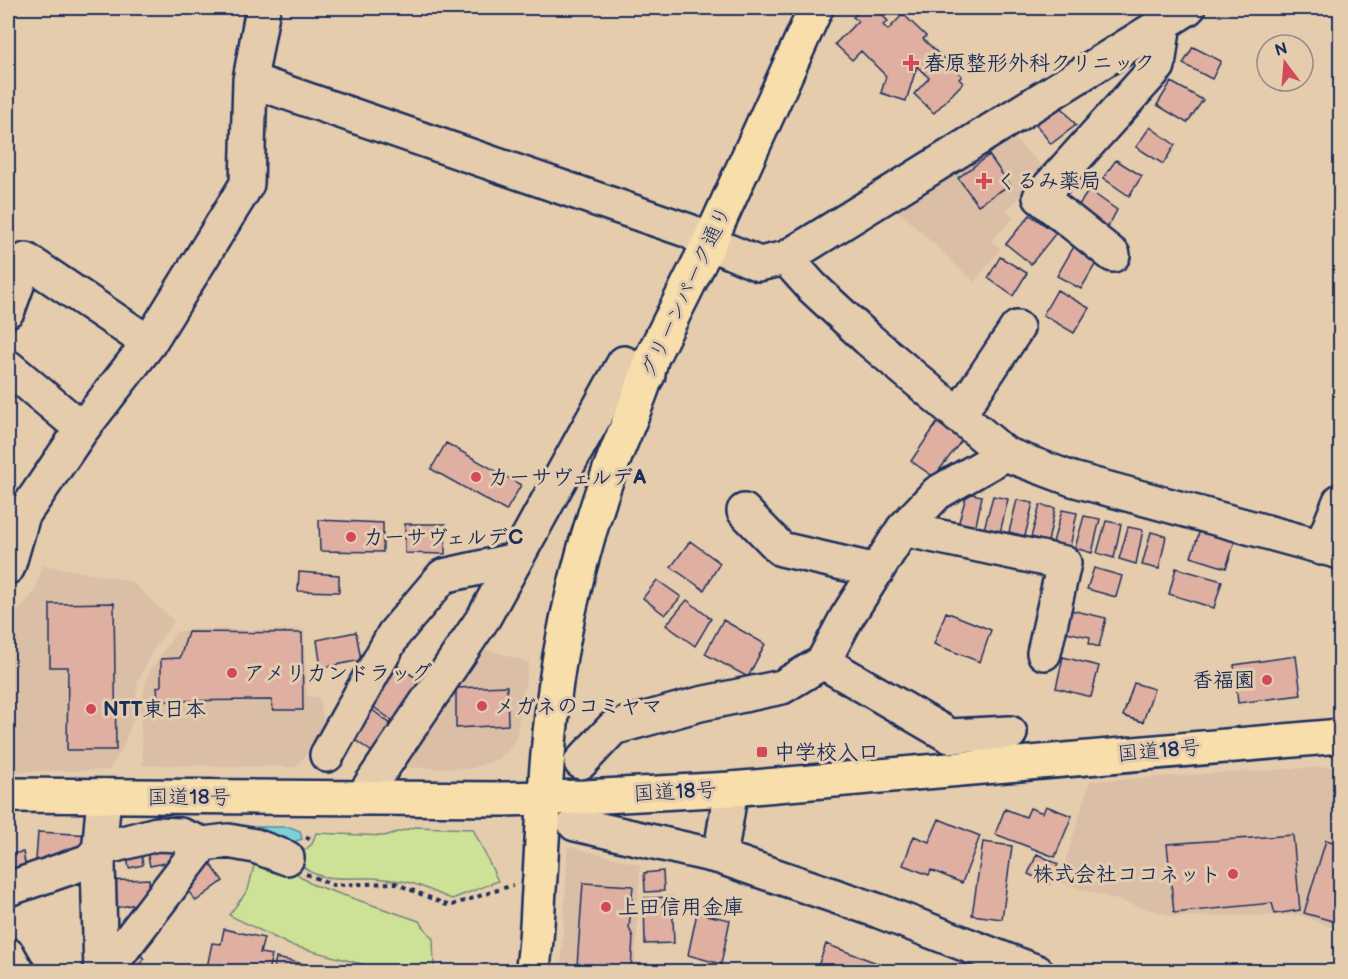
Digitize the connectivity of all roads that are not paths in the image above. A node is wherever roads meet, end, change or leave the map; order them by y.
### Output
1 (263, 8) edge
2 (816, 8) edge
3 (1176, 15) edge
4 (250, 80) junction
5 (709, 243) junction
6 (1113, 255) dead end
7 (786, 258) junction
8 (8, 310) edge
9 (1017, 328) dead end
10 (149, 343) junction
11 (8, 367) edge
12 (648, 375) junction
13 (958, 416) junction
14 (82, 429) junction
15 (1005, 454) junction
16 (572, 459) junction
17 (609, 472) junction
18 (1341, 501) edge
19 (744, 511) dead end
20 (12, 528) edge
21 (903, 529) junction
22 (1331, 550) edge
23 (516, 560) junction
24 (8, 567) edge
25 (877, 571) junction
26 (1044, 653) dead end
27 (824, 662) junction
28 (1010, 733) dead end
29 (1341, 736) edge
30 (327, 755) dead end
31 (581, 762) dead end
32 (731, 789) junction
33 (8, 795) edge
34 (104, 796) junction
35 (545, 797) junction
36 (362, 798) junction
37 (575, 824) dead end
38 (203, 844) junction
39 (100, 849) junction
40 (720, 857) junction
41 (286, 858) road end
42 (8, 889) edge
43 (8, 955) edge
44 (18, 972) edge
45 (103, 972) edge
46 (532, 972) edge
47 (1037, 972) edge

1 - 4 street
2 - 5 main road, グリーンパーク通り
3 - 6 street
3 - 7 street
4 - 5 street
4 - 10 street
5 - 7 street
5 - 12 main road, グリーンパーク通り
7 - 13 street
8 - 10 street
9 - 13 street
10 - 14 street
11 - 14 street
12 - 16 street
12 - 17 main road, グリーンパーク通り
13 - 15 street
14 - 20 street
15 - 21 street
15 - 22 street
16 - 17 street
16 - 23 street
17 - 35 main road, グリーンパーク通り
18 - 22 street
19 - 25 street
20 - 24 street
21 - 25 street
21 - 26 street
23 - 30 street
23 - 36 street
25 - 27 street
27 - 28 street
27 - 31 street
29 - 32 main road, 国道18号
32 - 35 main road, 国道18号
32 - 40 street
33 - 34 main road, 国道18号
34 - 36 main road, 国道18号
34 - 39 street
35 - 36 main road, 国道18号
35 - 46 main road, グリーンパーク通り
37 - 40 street
38 - 39 street
38 - 41 street
38 - 45 street
39 - 42 street
39 - 45 street
40 - 47 street
43 - 44 street

